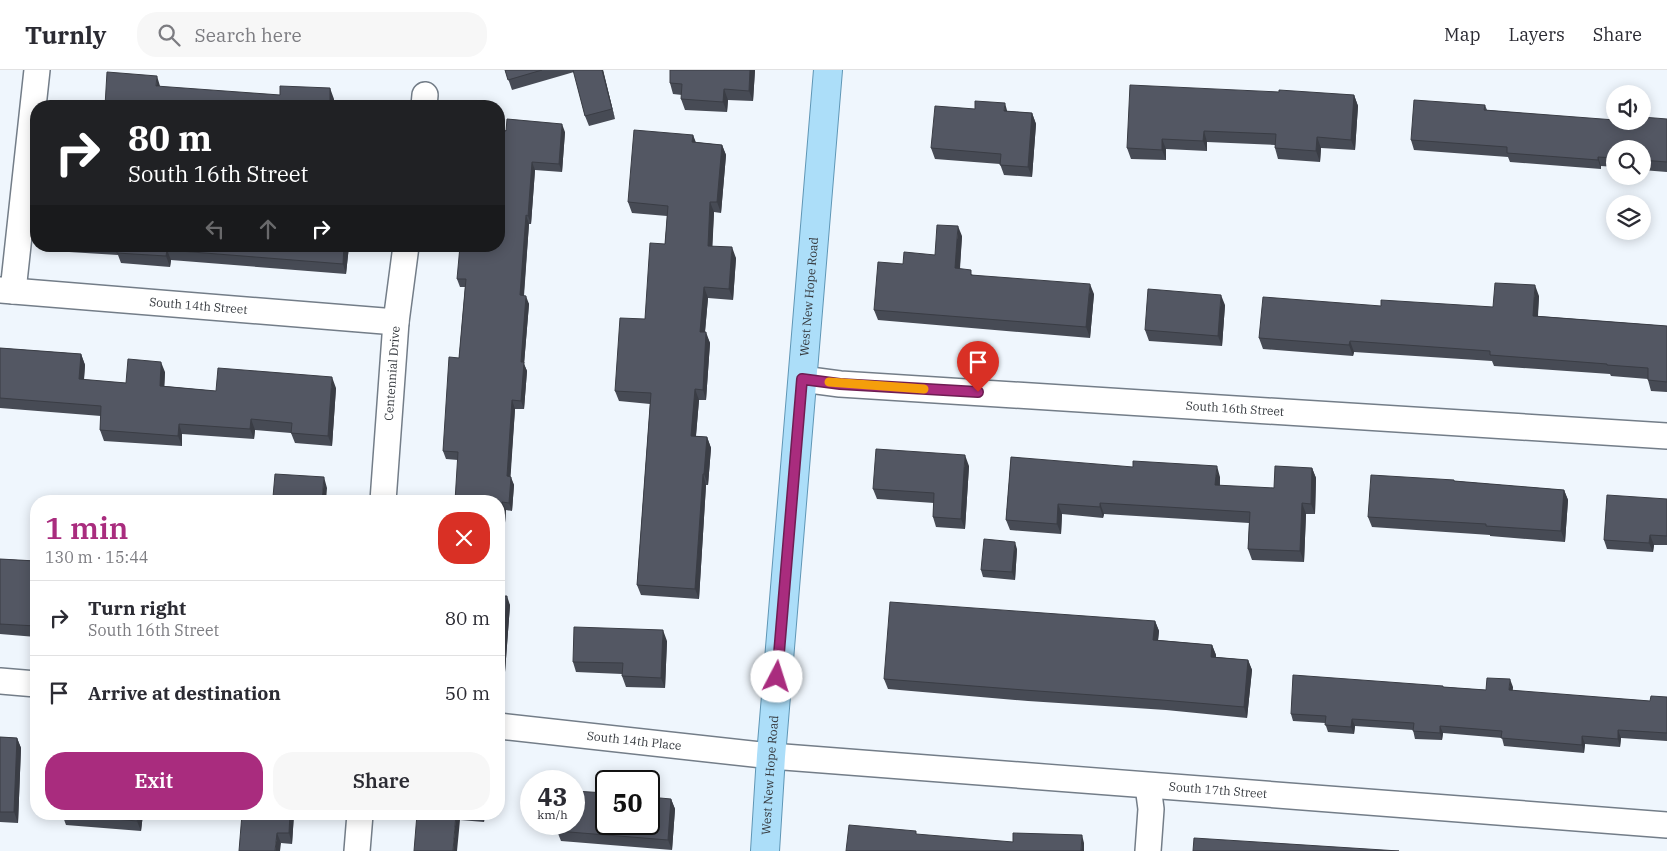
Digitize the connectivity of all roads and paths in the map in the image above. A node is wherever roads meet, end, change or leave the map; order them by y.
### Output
1 (37, 70) edge
2 (828, 70) edge
3 (33, 100) edge
4 (30, 122) edge
5 (405, 252) edge
6 (7, 291) edge
7 (396, 322) junction
8 (802, 379) junction
9 (1667, 436) edge
10 (383, 495) edge
11 (0, 681) edge
12 (30, 684) edge
13 (505, 727) edge
14 (771, 756) junction
15 (1148, 786) junction
16 (360, 820) edge
17 (1667, 825) edge
18 (357, 851) edge
19 (765, 851) edge
20 (1148, 851) edge

1 - 3 street
2 - 8 main road, West New Hope Road
4 - 6 street
5 - 7 street, Centennial Drive
6 - 7 street, South 14th Street
7 - 10 street, Centennial Drive
8 - 9 street, South 16th Street
8 - 14 main road, West New Hope Road
11 - 12 street
13 - 14 street, South 14th Place
14 - 15 street, South 17th Street
14 - 19 main road, West New Hope Road
15 - 17 street, South 17th Street
15 - 20 street
16 - 18 street

